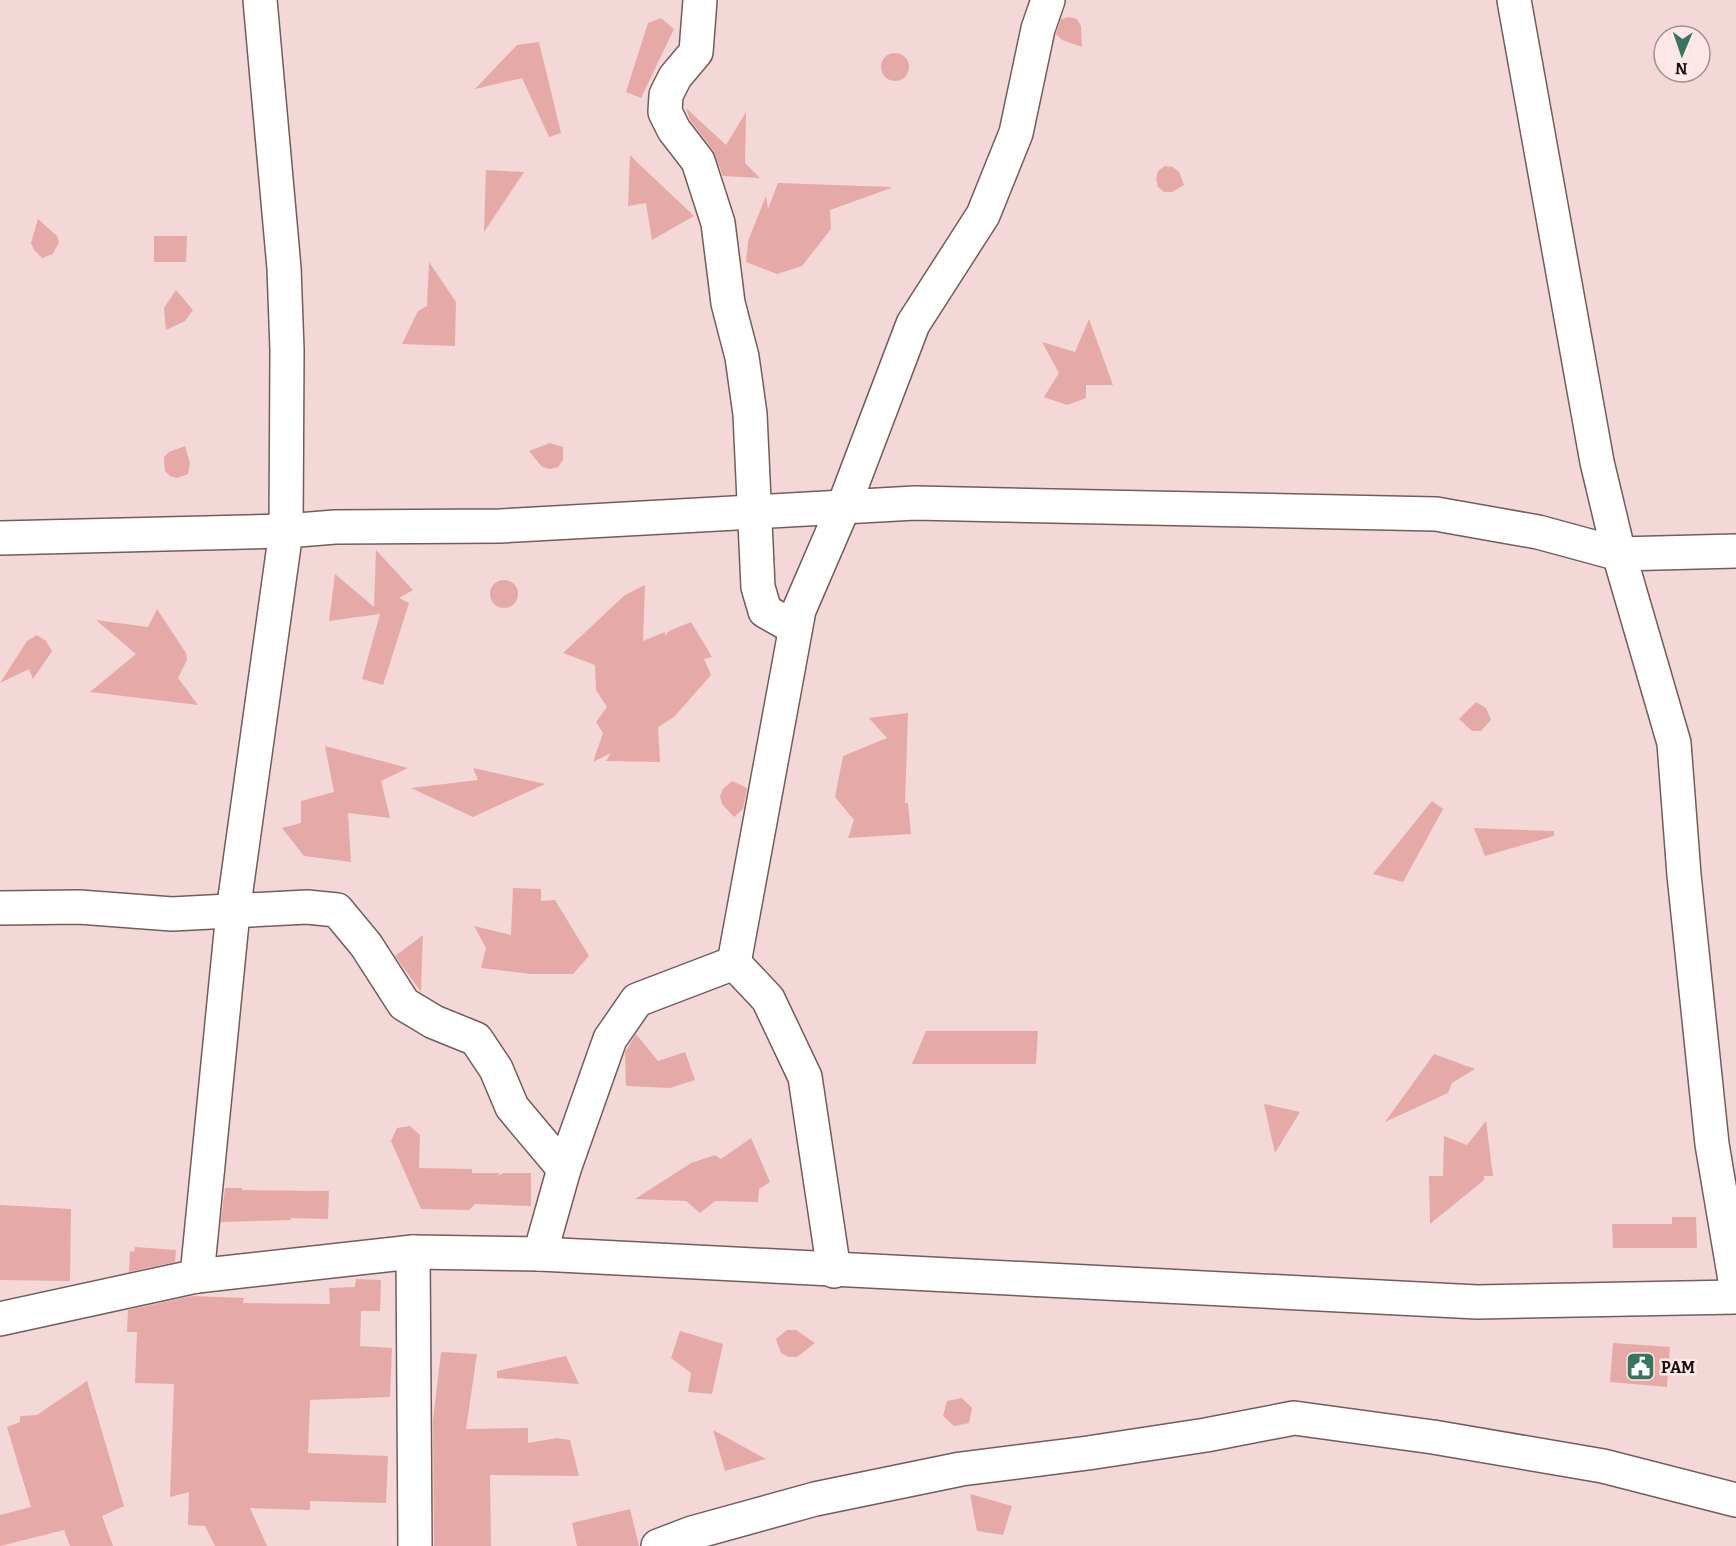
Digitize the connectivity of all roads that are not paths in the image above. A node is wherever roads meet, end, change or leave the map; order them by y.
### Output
1 (260, 0) edge
2 (700, 0) edge
3 (1048, 0) edge
4 (1514, 0) edge
5 (843, 508) junction
6 (756, 513) junction
7 (286, 531) junction
8 (0, 538) edge
9 (1736, 551) edge
10 (1619, 554) junction
11 (795, 628) junction
12 (0, 908) edge
13 (233, 912) junction
14 (734, 963) junction
15 (564, 1169) junction
16 (413, 1252) junction
17 (540, 1254) junction
18 (834, 1270) junction
19 (197, 1276) junction
20 (1736, 1286) edge
21 (1736, 1297) edge
22 (0, 1319) edge
23 (1736, 1500) edge
24 (415, 1546) edge
25 (658, 1546) edge

1 - 7 street
2 - 6 street
3 - 5 street
4 - 10 street
5 - 6 street
5 - 10 street
5 - 11 street
6 - 7 street
6 - 11 street
7 - 8 street
7 - 13 street
9 - 10 street
10 - 20 street
11 - 14 street
12 - 13 street
13 - 15 street
13 - 19 street
14 - 15 street
14 - 18 street
15 - 17 street
16 - 17 street
16 - 19 street
16 - 24 street
17 - 18 street
18 - 21 street
19 - 22 street
23 - 25 street

